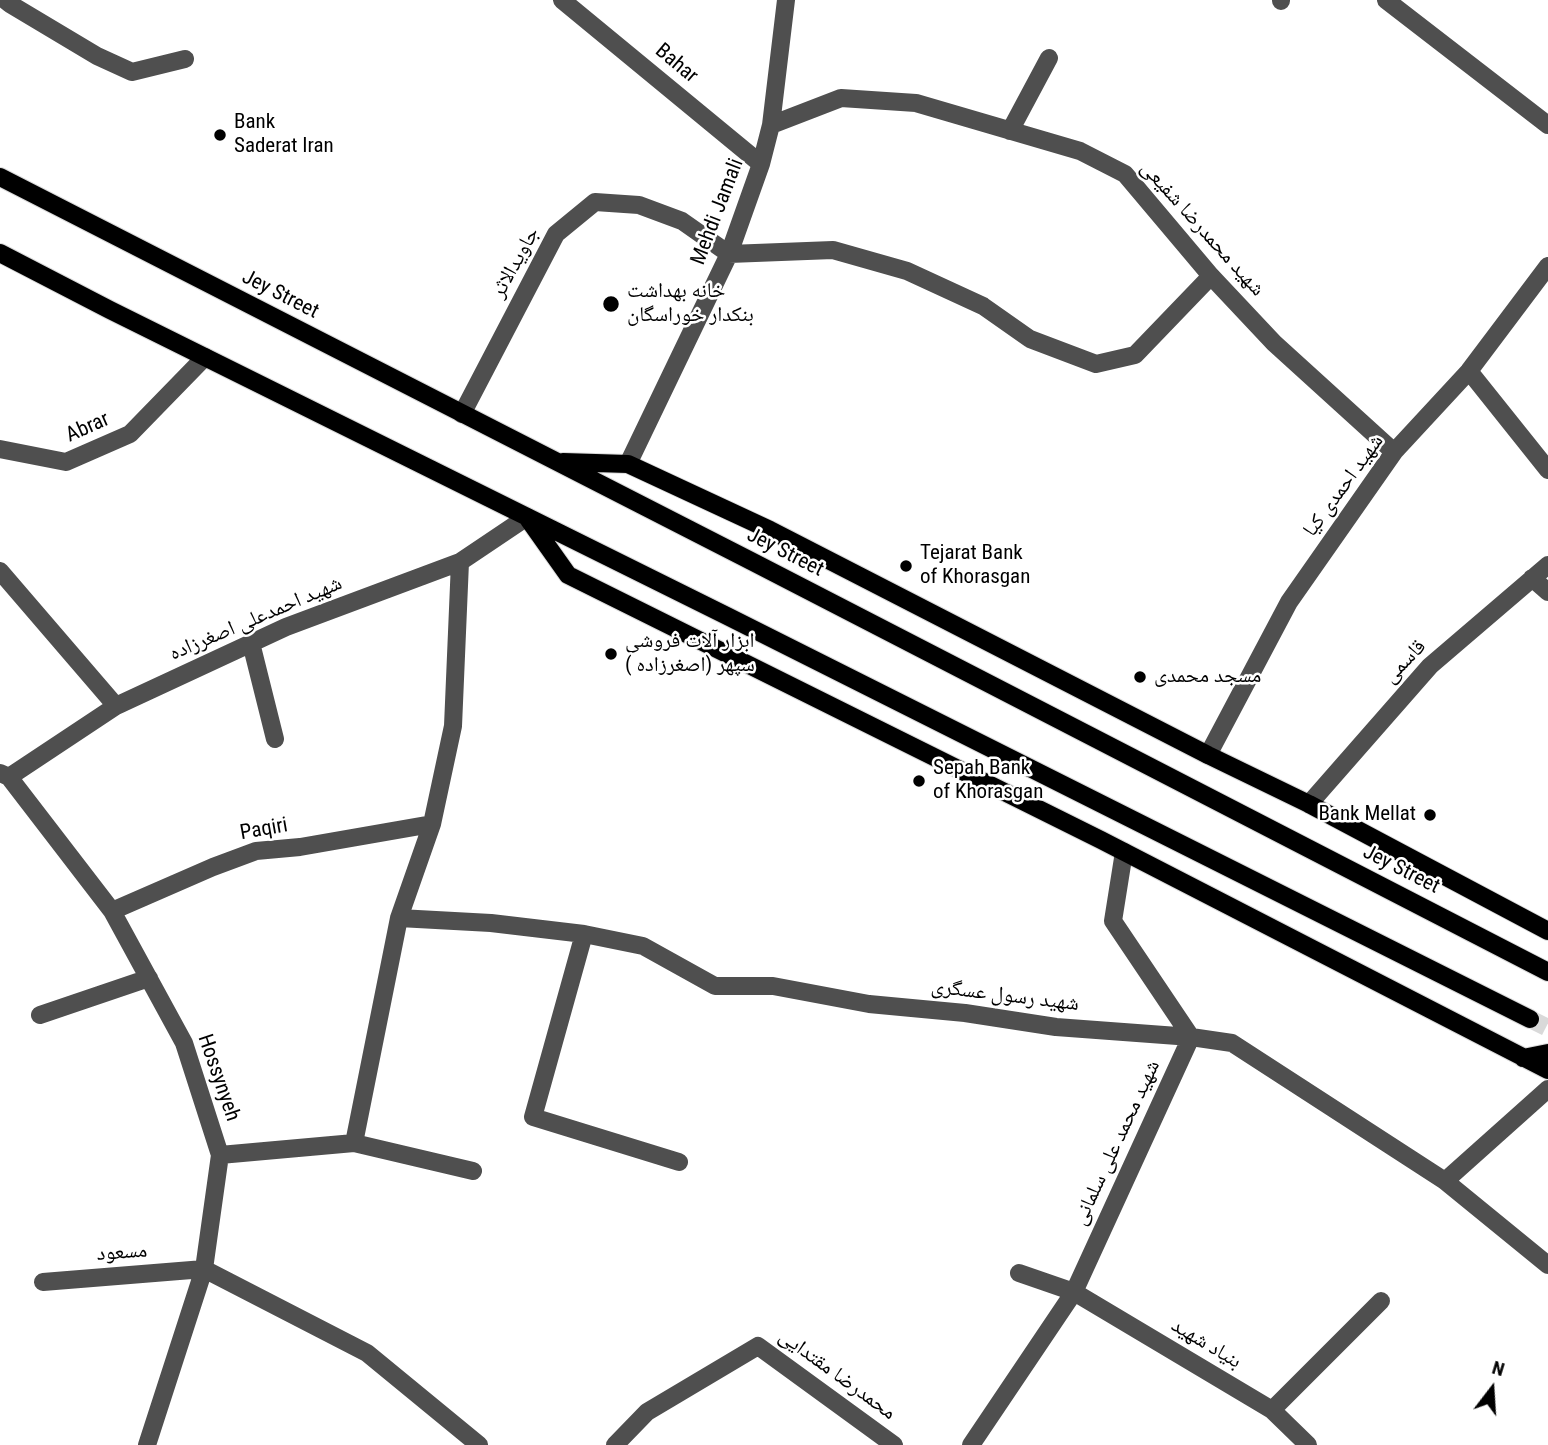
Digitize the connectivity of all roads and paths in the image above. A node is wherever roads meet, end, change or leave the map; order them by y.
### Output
1 (562, 0) edge
2 (786, 0) edge
3 (1386, 0) edge
4 (9, 1) edge
5 (1049, 58) dead end
6 (185, 59) dead end
7 (771, 125) junction
8 (1548, 125) edge
9 (1010, 131) junction
10 (761, 164) junction
11 (0, 177) edge
12 (0, 253) edge
13 (729, 254) junction
14 (1548, 266) edge
15 (1211, 276) junction
16 (205, 357) junction
17 (1469, 371) junction
18 (462, 414) junction
19 (0, 449) edge
20 (1395, 452) junction
21 (556, 461) junction
22 (628, 464) junction
23 (1548, 470) edge
24 (527, 517) junction
25 (460, 562) junction
26 (1548, 565) edge
27 (0, 571) edge
28 (1532, 578) junction
29 (1548, 592) edge
30 (251, 643) junction
31 (116, 706) junction
32 (275, 739) dead end
33 (1208, 755) junction
34 (5, 775) edge
35 (1309, 804) junction
36 (432, 824) junction
37 (1124, 852) junction
38 (112, 911) junction
39 (399, 918) junction
40 (1548, 931) edge
41 (583, 934) junction
42 (1548, 972) edge
43 (149, 978) junction
44 (40, 1015) dead end
45 (1530, 1019) tunnel mouth
46 (1191, 1037) junction
47 (1548, 1053) edge
48 (1523, 1058) junction
49 (1548, 1070) edge
50 (1548, 1089) edge
51 (354, 1143) junction
52 (220, 1155) junction
53 (679, 1162) dead end
54 (473, 1171) dead end
55 (1445, 1181) junction
56 (1548, 1265) edge
57 (204, 1269) junction
58 (1019, 1273) dead end
59 (43, 1282) dead end
60 (1074, 1292) junction
61 (1381, 1301) dead end
62 (1272, 1410) junction
63 (147, 1445) edge
64 (480, 1445) edge
65 (615, 1445) edge
66 (894, 1445) edge
67 (971, 1445) edge
68 (1308, 1445) edge

1 - 10 street, Bahar
2 - 7 street, Mehdi Jamali
3 - 8 street
4 - 6 street
5 - 9 street
7 - 9 street, شهید محمدرضا شفیعی
7 - 10 street, Mehdi Jamali
9 - 15 street, شهید محمدرضا شفیعی
10 - 13 street, Mehdi Jamali
11 - 18 main road, Jey Street
12 - 16 main road
13 - 15 street
13 - 18 street, جاویدالاثر
13 - 22 street, Mehdi Jamali
14 - 17 street, شهید احمدی کیا
15 - 20 street, شهید محمدرضا شفیعی
16 - 19 street, Abrar
16 - 24 main road
17 - 20 street, شهید احمدی کیا
17 - 23 street
18 - 21 main road, Jey Street
20 - 33 street, شهید احمدی کیا
21 - 22 main road
21 - 42 main road, Jey Street
22 - 33 main road
24 - 25 street, شهید احمدعلی اصغرزاده
24 - 37 main road
24 - 45 main road
25 - 30 street, شهید احمدعلی اصغرزاده
25 - 36 street
26 - 28 street, قاسمی
27 - 31 street
28 - 29 street
28 - 35 street, قاسمی
30 - 31 street, شهید احمدعلی اصغرزاده
30 - 32 street
31 - 34 street, شهید احمدعلی اصغرزاده
33 - 35 main road
34 - 38 street, Hossynyeh
35 - 40 main road
36 - 38 street, Paqiri
36 - 39 street
37 - 46 street
37 - 48 main road
38 - 43 street, Hossynyeh
39 - 41 street, شهید رسول عسگری
39 - 51 street
41 - 46 street, شهید رسول عسگری
41 - 53 street
43 - 44 street
43 - 52 street, Hossynyeh
46 - 55 street, شهید رسول عسگری
46 - 60 street, شهید محمد علی سلمانی
47 - 48 main road
48 - 49 main road
50 - 55 street
51 - 52 street
51 - 54 street
52 - 57 street, Hossynyeh
55 - 56 street, شهید رسول عسگری
57 - 59 street, مسعود
57 - 63 street, Hossynyeh
57 - 64 street
58 - 60 street, بنیاد شهید
60 - 62 street, بنیاد شهید
60 - 67 street, شهید محمد علی سلمانی
61 - 62 street
62 - 68 street, بنیاد شهید
65 - 66 street, محمدرضا مقتدایی

